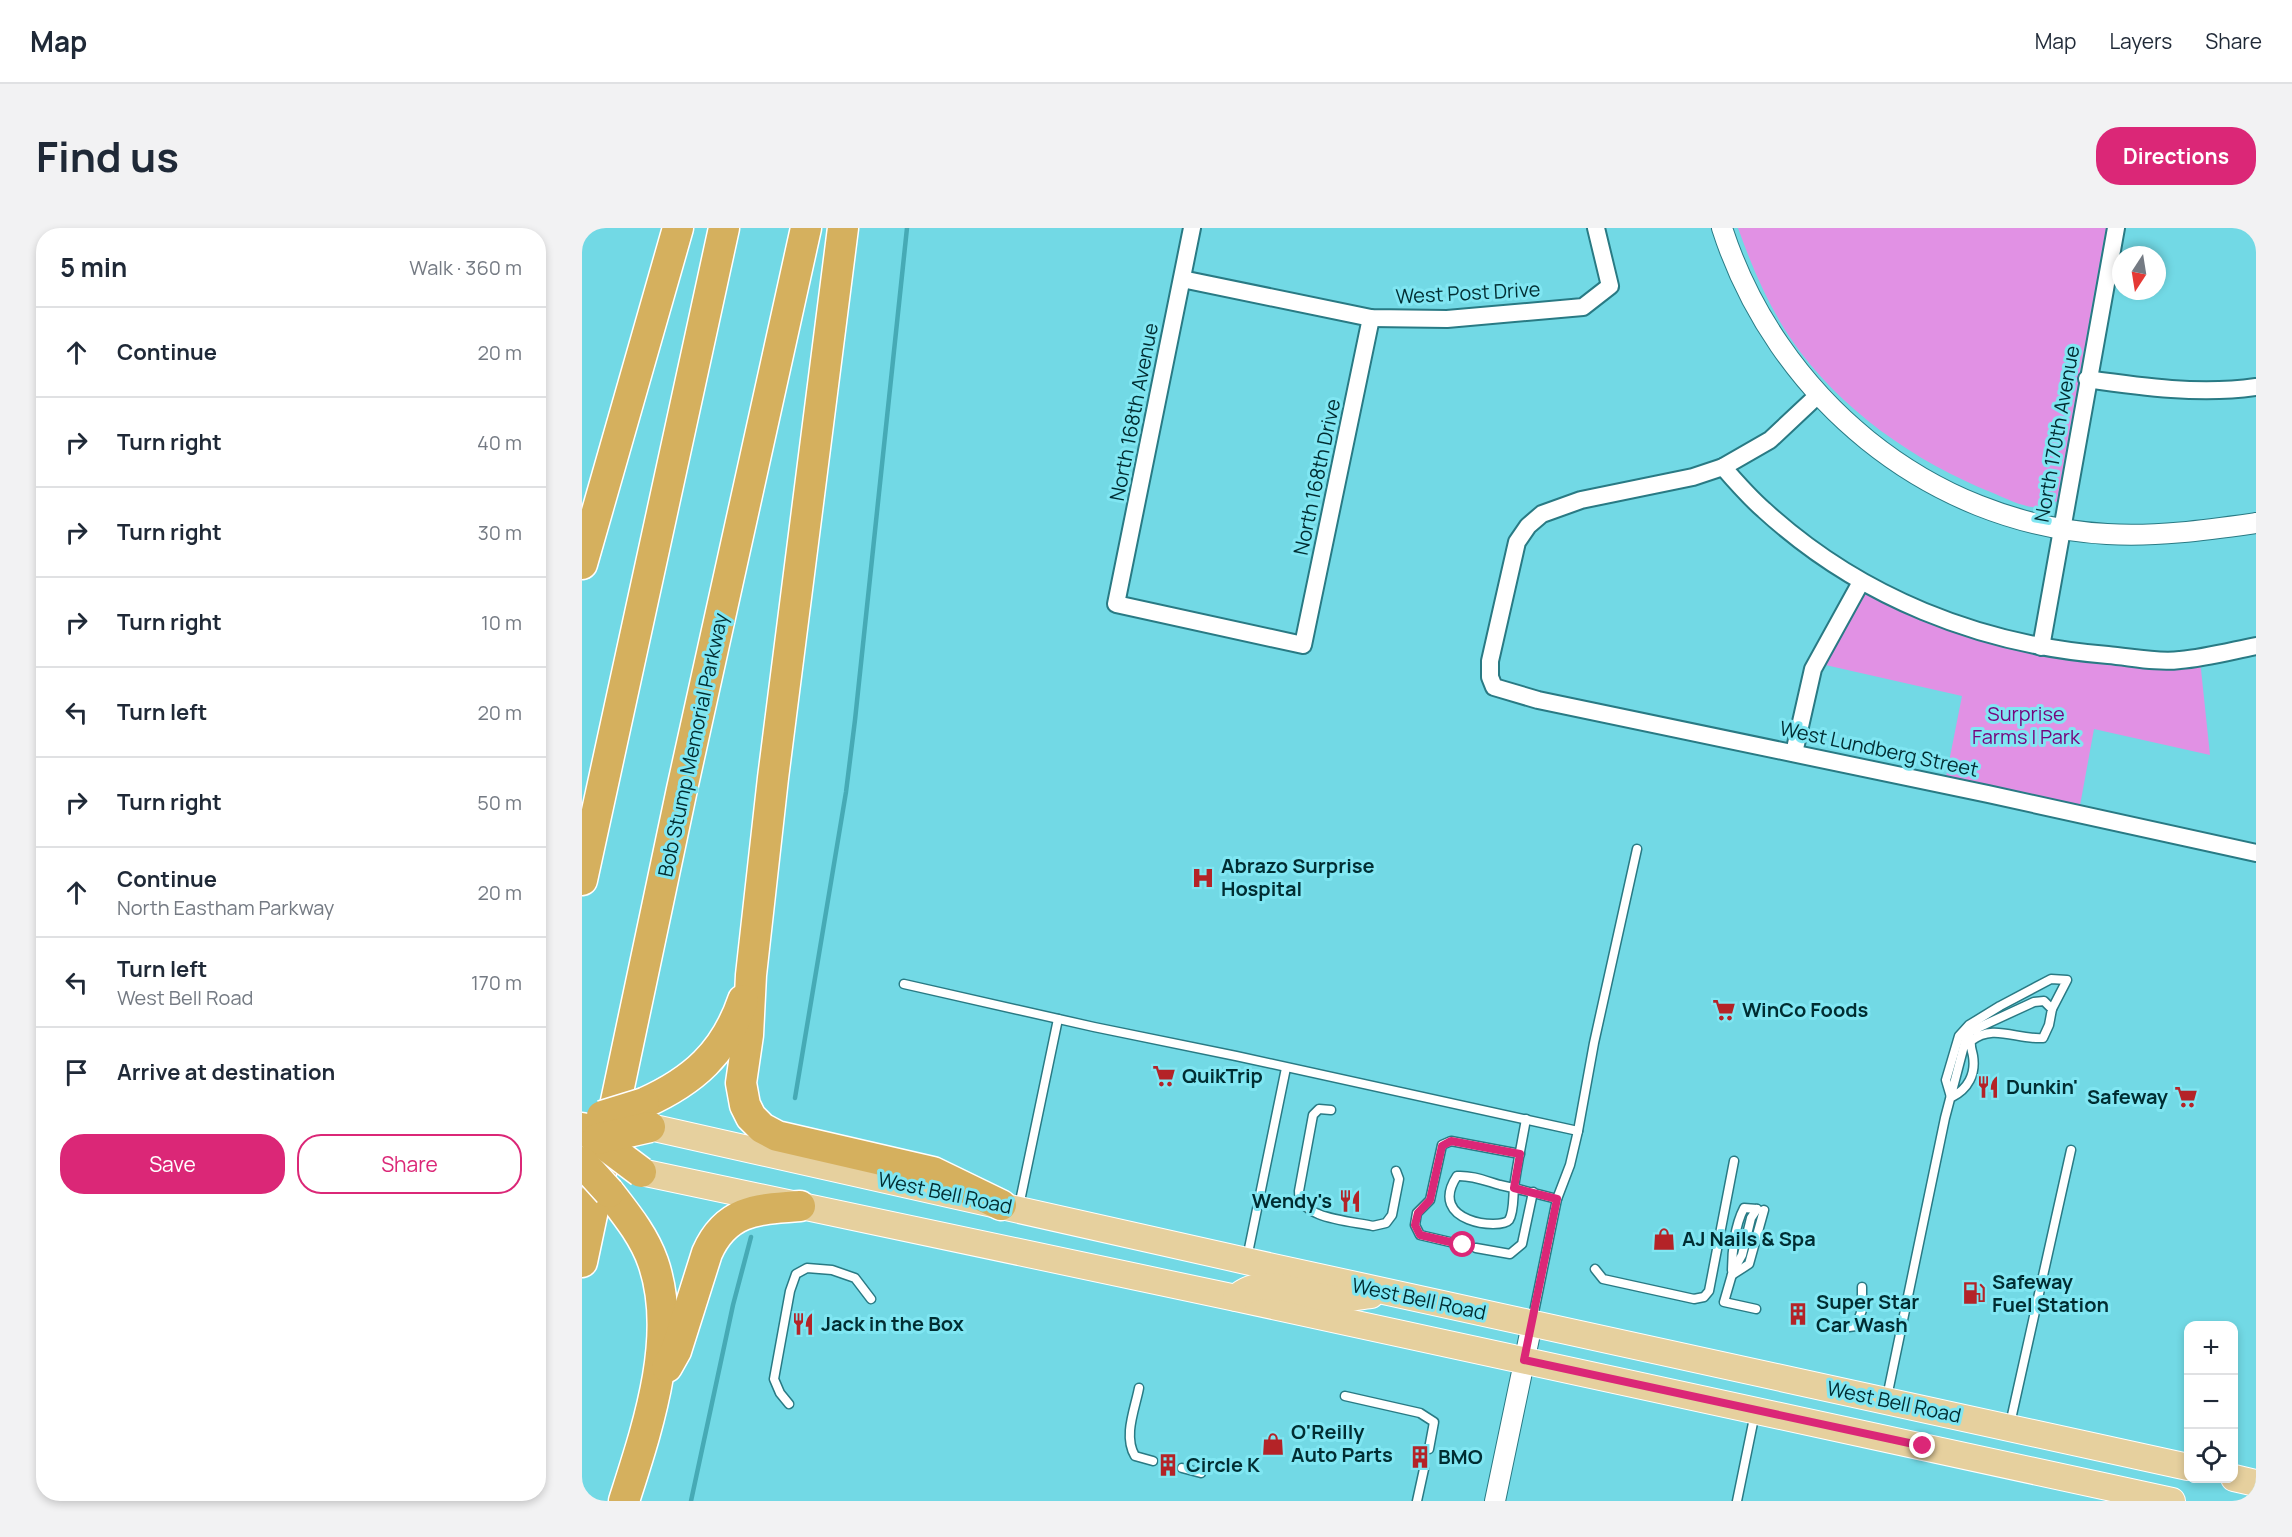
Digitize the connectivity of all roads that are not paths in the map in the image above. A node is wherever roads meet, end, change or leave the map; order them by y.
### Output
1 (678, 228) edge
2 (724, 228) edge
3 (806, 228) edge
4 (843, 228) edge
5 (1192, 228) edge
6 (1596, 228) edge
7 (1722, 228) edge
8 (2116, 228) edge
9 (1182, 279) junction
10 (1371, 318) junction
11 (2088, 379) junction
12 (2256, 387) edge
13 (1818, 395) junction
14 (1723, 467) junction
15 (2256, 523) edge
16 (2062, 529) junction
17 (582, 564) edge
18 (1861, 582) junction
19 (1303, 645) joint
20 (2256, 646) edge
21 (2041, 647) junction
22 (1794, 753) junction
23 (1637, 849) dead end
24 (2256, 853) edge
25 (582, 880) edge
26 (751, 975) junction
27 (904, 984) dead end
28 (2052, 1008) junction
29 (1058, 1019) junction
30 (1286, 1068) junction
31 (1952, 1097) junction
32 (1331, 1110) dead end
33 (1526, 1119) junction
34 (650, 1127) joint
35 (1578, 1131) junction
36 (587, 1132) edge
37 (2070, 1150) dead end
38 (1520, 1154) junction
39 (1734, 1161) dead end
40 (1396, 1171) dead end
41 (641, 1172) joint
42 (1514, 1188) junction
43 (1533, 1192) junction
44 (1557, 1199) junction
45 (800, 1206) junction
46 (1010, 1207) junction
47 (1760, 1210) dead end
48 (1049, 1259) junction
49 (1246, 1261) junction
50 (582, 1262) edge
51 (1594, 1269) dead end
52 (1862, 1287) dead end
53 (1388, 1292) junction
54 (1236, 1298) junction
55 (871, 1299) dead end
56 (1756, 1309) dead end
57 (1532, 1324) junction
58 (1842, 1328) dead end
59 (1524, 1360) junction
60 (657, 1386) junction
61 (1139, 1388) dead end
62 (1345, 1396) dead end
63 (1886, 1401) junction
64 (789, 1404) dead end
65 (1756, 1410) junction
66 (2009, 1427) junction
67 (1881, 1437) junction
68 (1429, 1449) dead end
69 (2140, 1457) junction
70 (1153, 1461) dead end
71 (2001, 1462) junction
72 (2184, 1466) edge
73 (1182, 1468) dead end
74 (1424, 1468) dead end
75 (1201, 1473) dead end
76 (2238, 1479) edge
77 (2256, 1483) edge
78 (624, 1501) edge
79 (1418, 1501) edge
80 (1495, 1501) edge
81 (1737, 1501) edge
82 (2172, 1501) edge

1 - 17 highway
2 - 25 highway
3 - 50 highway, Bob Stump Memorial Parkway
4 - 26 highway
5 - 9 street, North 168th Avenue
6 - 10 street, West Post Drive
7 - 13 street
8 - 11 street, North 170th Avenue
9 - 10 street, West Post Drive
9 - 19 street, North 168th Avenue
10 - 19 street, North 168th Drive
11 - 12 street
11 - 16 street, North 170th Avenue
13 - 14 street
13 - 16 street
14 - 18 street
14 - 22 street, West Lundberg Street
15 - 16 street
16 - 21 street, North 170th Avenue
18 - 21 street
18 - 22 street
20 - 21 street
22 - 24 street, West Lundberg Street
23 - 35 lane
26 - 36 highway, bridge
26 - 46 highway
27 - 29 lane
28 - 31 lane
28 - 31 lane
28 - 31 lane
29 - 30 lane
29 - 46 lane
30 - 33 lane
30 - 49 lane
31 - 63 lane
32 - 40 lane
33 - 35 lane
33 - 38 lane
34 - 36 highway, bridge
34 - 46 main road, West Bell Road
35 - 44 lane
36 - 41 highway, bridge
36 - 60 highway, bridge
37 - 66 lane
38 - 42 lane
38 - 43 lane
39 - 51 lane
41 - 45 main road, West Bell Road
42 - 42 lane
42 - 43 lane
43 - 44 lane
44 - 57 lane
45 - 48 main road, West Bell Road
45 - 60 highway
46 - 49 main road, West Bell Road
47 - 56 lane
48 - 49 main road
48 - 54 main road, West Bell Road
49 - 53 main road, West Bell Road
52 - 58 lane
53 - 54 main road
53 - 57 main road, West Bell Road
54 - 59 main road, West Bell Road
55 - 64 lane
57 - 59 street
57 - 63 main road, West Bell Road
59 - 65 main road, West Bell Road
59 - 80 street
60 - 78 highway
61 - 70 lane
62 - 68 lane
63 - 66 main road, West Bell Road
65 - 67 main road, West Bell Road
65 - 81 lane
66 - 67 main road
66 - 69 main road, West Bell Road
67 - 71 main road, West Bell Road
69 - 71 main road
69 - 72 main road, West Bell Road
71 - 82 main road, West Bell Road
73 - 75 lane
74 - 79 lane
76 - 77 main road

